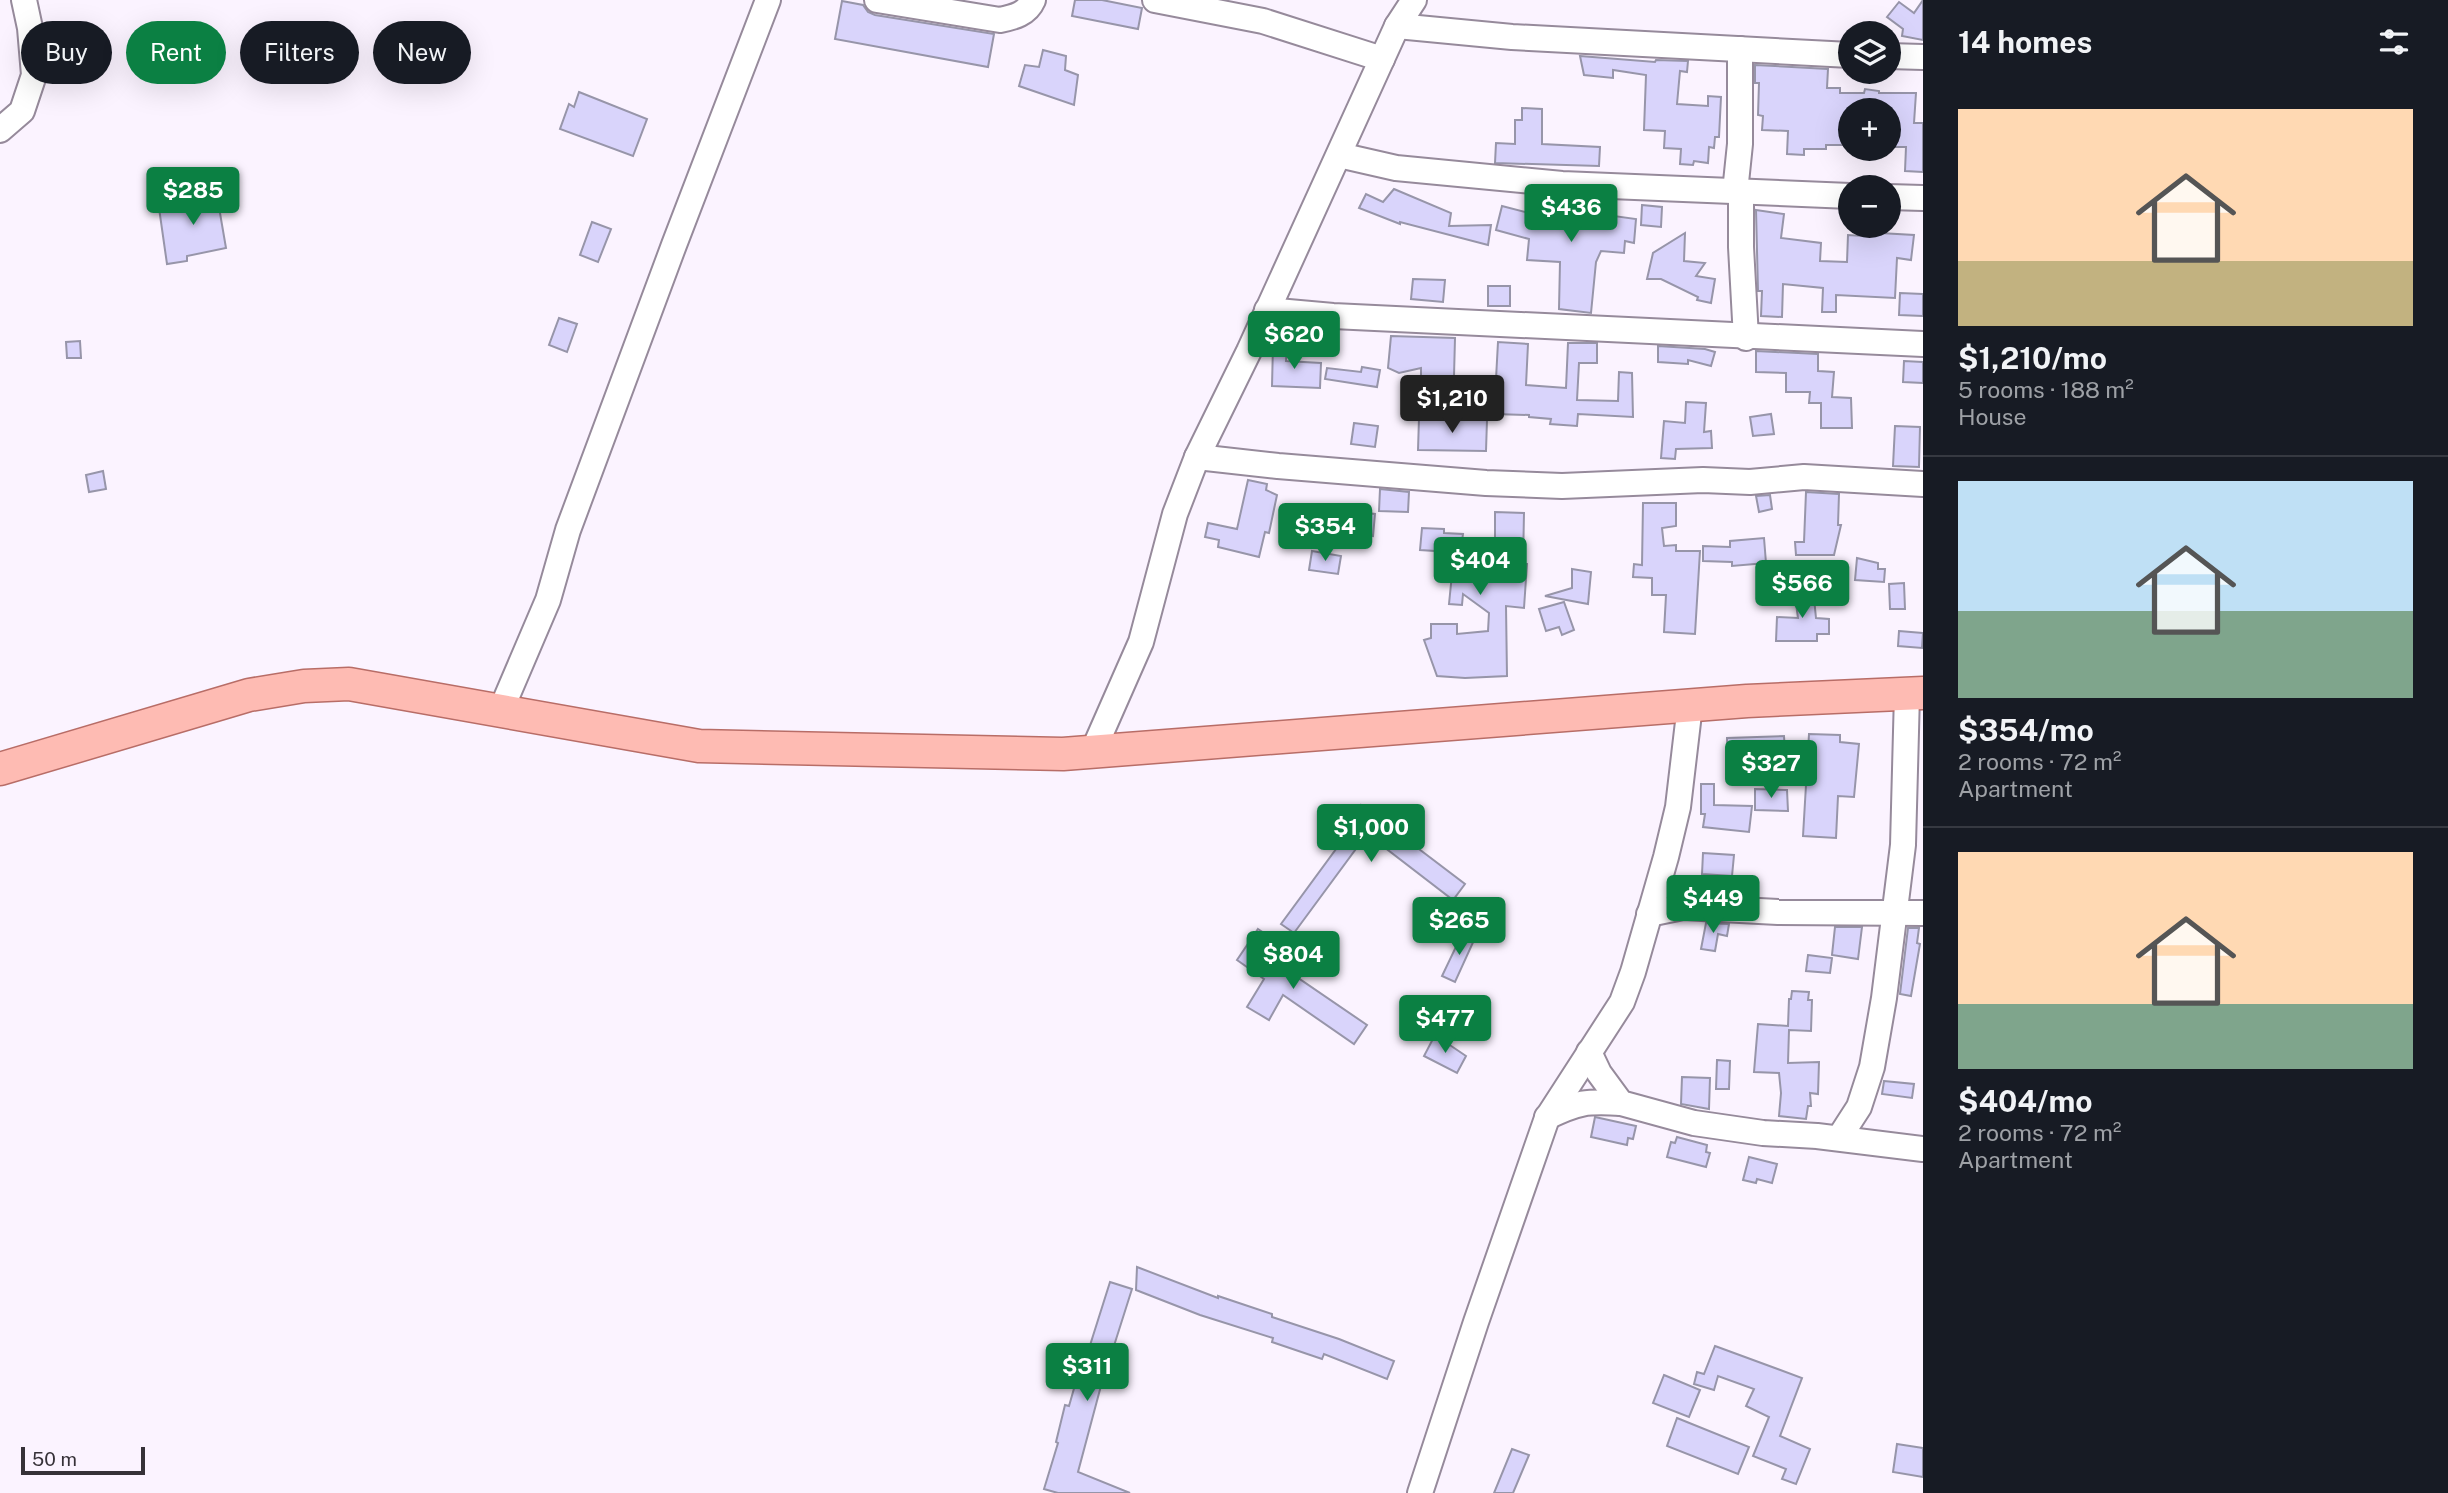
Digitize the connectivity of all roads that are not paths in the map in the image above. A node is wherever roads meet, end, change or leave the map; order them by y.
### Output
1 (24, 0) edge
2 (877, 0) edge
3 (1033, 0) edge
4 (1155, 0) edge
5 (1414, 0) edge
6 (769, 1) edge
7 (1397, 26) junction
8 (1740, 49) junction
9 (1838, 54) edge
10 (1901, 56) edge
11 (1923, 57) edge
12 (1382, 59) junction
13 (0, 130) edge
14 (1339, 155) junction
15 (1738, 192) junction
16 (1838, 196) edge
17 (1901, 197) edge
18 (1923, 198) edge
19 (1267, 310) junction
20 (1746, 338) junction
21 (1923, 344) edge
22 (1197, 457) junction
23 (1923, 484) edge
24 (1915, 694) edge
25 (1690, 705) junction
26 (502, 710) junction
27 (1093, 751) junction
28 (0, 769) edge
29 (1896, 913) junction
30 (1923, 913) edge
31 (1649, 914) junction
32 (1590, 1052) junction
33 (1620, 1103) junction
34 (1546, 1118) junction
35 (1839, 1138) junction
36 (1923, 1149) edge
37 (1420, 1493) edge

1 - 13 street
2 - 3 street
4 - 12 street
5 - 7 street
6 - 26 street
7 - 8 street
7 - 12 street
8 - 9 street
8 - 15 street
10 - 11 street
12 - 14 street
14 - 15 street
14 - 19 street
15 - 16 street
15 - 20 street
17 - 18 street
19 - 20 street
19 - 22 street
20 - 21 street
22 - 23 street
22 - 27 street
24 - 25 main road
24 - 29 street
25 - 27 main road
25 - 31 street
26 - 27 main road
26 - 28 main road
29 - 30 street
29 - 31 street
29 - 35 street
31 - 32 street
32 - 33 street
32 - 34 street
33 - 34 street
33 - 35 street
34 - 37 street
35 - 36 street

